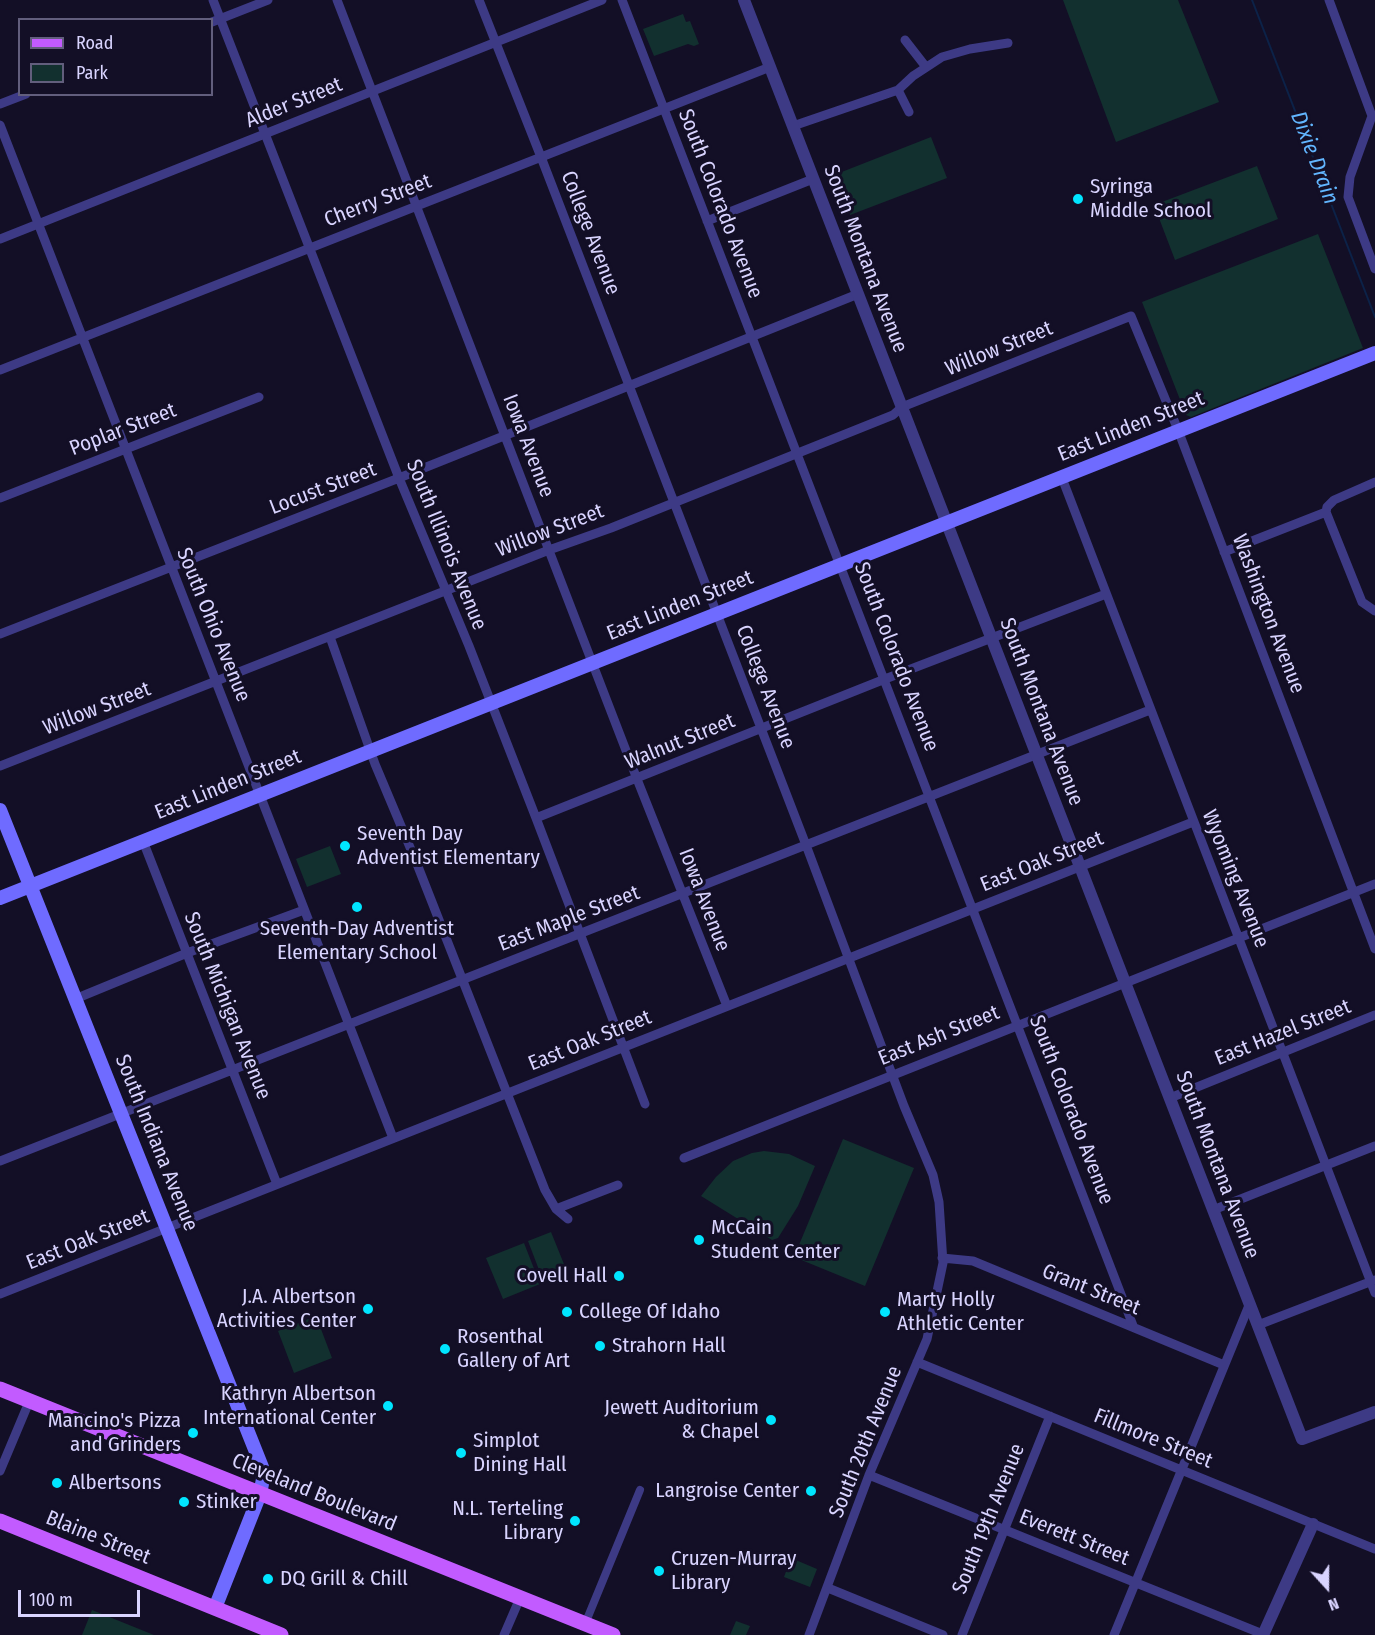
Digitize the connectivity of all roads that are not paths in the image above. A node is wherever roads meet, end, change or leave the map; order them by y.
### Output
1 (213, 0) edge
2 (268, 0) edge
3 (337, 0) edge
4 (479, 0) edge
5 (602, 0) edge
6 (622, 0) edge
7 (744, 0) edge
8 (1329, 0) edge
9 (216, 21) edge
10 (905, 40) dead end
11 (496, 43) junction
12 (1008, 43) dead end
13 (770, 67) junction
14 (926, 67) junction
15 (898, 90) junction
16 (371, 91) junction
17 (21, 96) edge
18 (0, 104) edge
19 (1373, 108) edge
20 (663, 109) junction
21 (909, 112) dead end
22 (0, 125) edge
23 (793, 126) junction
24 (264, 133) junction
25 (541, 157) junction
26 (813, 179) junction
27 (416, 206) junction
28 (707, 221) junction
29 (39, 224) junction
30 (0, 239) edge
31 (309, 248) junction
32 (1375, 269) edge
33 (858, 294) junction
34 (1110, 324) joint
35 (752, 337) junction
36 (82, 338) junction
37 (1375, 353) edge
38 (0, 370) edge
39 (630, 386) junction
40 (258, 397) dead end
41 (902, 407) junction
42 (1178, 430) junction
43 (505, 436) junction
44 (125, 448) junction
45 (797, 453) junction
46 (399, 478) junction
47 (1062, 478) junction
48 (1375, 482) edge
49 (0, 498) edge
50 (674, 501) junction
51 (1327, 510) junction
52 (947, 523) junction
53 (549, 550) junction
54 (1224, 552) junction
55 (841, 565) junction
56 (170, 567) junction
57 (446, 591) junction
58 (1106, 594) junction
59 (1375, 611) edge
60 (717, 614) junction
61 (0, 634) edge
62 (330, 637) junction
63 (991, 638) junction
64 (593, 663) junction
65 (885, 679) junction
66 (216, 682) junction
67 (490, 704) junction
68 (1150, 710) junction
69 (762, 729) junction
70 (371, 751) junction
71 (1036, 754) junction
72 (0, 766) edge
73 (638, 779) junction
74 (260, 794) junction
75 (930, 796) junction
76 (0, 810) edge
77 (536, 818) junction
78 (1193, 822) junction
79 (143, 841) junction
80 (806, 845) junction
81 (1080, 867) junction
82 (1375, 884) edge
83 (30, 886) junction
84 (1353, 892) junction
85 (682, 894) junction
86 (0, 898) edge
87 (973, 909) junction
88 (304, 910) junction
89 (580, 934) junction
90 (1239, 937) junction
91 (1375, 949) edge
92 (187, 953) junction
93 (849, 958) junction
94 (462, 981) junction
95 (1125, 982) junction
96 (75, 999) junction
97 (727, 1006) junction
98 (1375, 1015) edge
99 (1018, 1024) junction
100 (349, 1025) junction
101 (623, 1047) junction
102 (1283, 1053) junction
103 (234, 1070) junction
104 (892, 1074) junction
105 (507, 1093) junction
106 (1170, 1098) junction
107 (645, 1104) dead end
108 (121, 1114) junction
109 (393, 1138) junction
110 (1375, 1146) edge
111 (684, 1158) dead end
112 (0, 1161) edge
113 (1326, 1165) junction
114 (277, 1184) junction
115 (618, 1185) dead end
116 (556, 1209) junction
117 (1214, 1210) junction
118 (568, 1219) dead end
119 (167, 1228) junction
120 (942, 1258) junction
121 (1373, 1280) edge
122 (1375, 1293) edge
123 (0, 1294) edge
124 (1250, 1303) junction
125 (1258, 1325) junction
126 (1134, 1328) junction
127 (917, 1362) junction
128 (1224, 1365) junction
129 (0, 1389) edge
130 (29, 1402) junction
131 (1375, 1412) edge
132 (1050, 1416) junction
133 (1182, 1470) junction
134 (0, 1471) edge
135 (869, 1475) junction
136 (640, 1490) dead end
137 (261, 1494) junction
138 (0, 1521) edge
139 (1313, 1524) junction
140 (1004, 1529) junction
141 (1375, 1549) edge
142 (1136, 1583) junction
143 (828, 1588) junction
144 (520, 1598) junction
145 (215, 1608) junction
146 (585, 1624) junction
147 (281, 1635) edge
148 (504, 1635) edge
149 (613, 1635) edge
150 (809, 1635) edge
151 (943, 1635) edge
152 (962, 1635) edge
153 (1114, 1635) edge
154 (1264, 1635) edge

1 - 9 street, South Illinois Avenue
2 - 9 street
3 - 16 street, Iowa Avenue
4 - 11 street, College Avenue
5 - 11 street, Alder Street
6 - 20 street, South Colorado Avenue
7 - 13 street, South Montana Avenue
8 - 19 street
9 - 24 street, South Illinois Avenue
10 - 14 street
11 - 16 street, Alder Street
11 - 25 street, College Avenue
12 - 14 street
13 - 20 street, Cherry Street
13 - 23 street, South Montana Avenue
14 - 15 street
15 - 21 street
15 - 23 street
16 - 24 street, Alder Street
16 - 27 street, Iowa Avenue
17 - 18 street
19 - 32 street
20 - 25 street, Cherry Street
20 - 28 street, South Colorado Avenue
22 - 29 street, South Ohio Avenue
23 - 26 street, South Montana Avenue
24 - 29 street, Alder Street
24 - 31 street, South Illinois Avenue
25 - 27 street, Cherry Street
25 - 39 street, College Avenue
26 - 28 street
26 - 33 street, South Montana Avenue
27 - 31 street, Cherry Street
27 - 43 street, Iowa Avenue
28 - 35 street, South Colorado Avenue
29 - 30 street, Alder Street
29 - 36 street, South Ohio Avenue
31 - 36 street, Cherry Street
31 - 46 street, South Illinois Avenue
33 - 35 street, Locust Street
33 - 41 street, South Montana Avenue
34 - 41 street, Willow Street
34 - 42 street, Washington Avenue
35 - 39 street, Locust Street
35 - 45 street, South Colorado Avenue
36 - 38 street, Cherry Street
36 - 44 street, South Ohio Avenue
37 - 42 main road, East Linden Street
39 - 43 street, Locust Street
39 - 50 street, College Avenue
40 - 44 street, Poplar Street
41 - 45 street, Willow Street
41 - 52 street, South Montana Avenue
42 - 47 main road, East Linden Street
42 - 54 street, Washington Avenue
43 - 46 street, Locust Street
43 - 53 street, Iowa Avenue
44 - 49 street, Poplar Street
44 - 56 street, South Ohio Avenue
45 - 50 street, Willow Street
45 - 55 street, South Colorado Avenue
46 - 56 street, Locust Street
46 - 57 street, South Illinois Avenue
47 - 52 main road, East Linden Street
47 - 58 street, Wyoming Avenue
48 - 51 street
50 - 53 street, Willow Street
50 - 60 street, College Avenue
51 - 54 street
51 - 59 street
52 - 55 main road, East Linden Street
52 - 63 street, South Montana Avenue
53 - 57 street, Willow Street
53 - 64 street, Iowa Avenue
54 - 84 street, Washington Avenue
55 - 60 main road, East Linden Street
55 - 65 street, South Colorado Avenue
56 - 61 street, Locust Street
56 - 66 street, South Ohio Avenue
57 - 62 street, Willow Street
57 - 67 street, South Illinois Avenue
58 - 63 street, Walnut Street
58 - 68 street, Wyoming Avenue
60 - 64 main road, East Linden Street
60 - 69 street, College Avenue
62 - 66 street, Willow Street
62 - 70 street
63 - 65 street, Walnut Street
63 - 71 street, South Montana Avenue
64 - 67 main road, East Linden Street
64 - 73 street, Iowa Avenue
65 - 69 street, Walnut Street
65 - 75 street, South Colorado Avenue
66 - 72 street, Willow Street
66 - 74 street, South Ohio Avenue
67 - 70 main road, East Linden Street
67 - 77 street, South Illinois Avenue
68 - 71 street, East Maple Street
68 - 78 street, Wyoming Avenue
69 - 73 street, Walnut Street
69 - 80 street, College Avenue
70 - 74 main road, East Linden Street
70 - 94 street
71 - 75 street, East Maple Street
71 - 81 street, South Montana Avenue
73 - 77 street, Walnut Street
73 - 85 street, Iowa Avenue
74 - 79 main road, East Linden Street
74 - 88 street, South Ohio Avenue
75 - 80 street, East Maple Street
75 - 87 street, South Colorado Avenue
76 - 83 main road, South Indiana Avenue
77 - 89 street, South Illinois Avenue
78 - 81 street, East Oak Street
78 - 90 street, Wyoming Avenue
79 - 83 main road, East Linden Street
79 - 92 street, South Michigan Avenue
80 - 85 street, East Maple Street
80 - 93 street, College Avenue
81 - 87 street, East Oak Street
81 - 95 street, South Montana Avenue
82 - 84 street, East Ash Street
83 - 86 main road, East Linden Street
83 - 96 main road, South Indiana Avenue
84 - 90 street, East Ash Street
84 - 91 street, Washington Avenue
85 - 89 street, East Maple Street
85 - 97 street, Iowa Avenue
87 - 93 street, East Oak Street
87 - 99 street, South Colorado Avenue
88 - 92 street
88 - 100 street, South Ohio Avenue
89 - 94 street, East Maple Street
89 - 101 street, South Illinois Avenue
90 - 95 street, East Ash Street
90 - 102 street, Wyoming Avenue
92 - 96 street
92 - 103 street, South Michigan Avenue
93 - 97 street, East Oak Street
93 - 104 street, College Avenue
94 - 100 street, East Maple Street
94 - 105 street
95 - 99 street, East Ash Street
95 - 106 street, South Montana Avenue
96 - 108 main road, South Indiana Avenue
97 - 101 street, East Oak Street
98 - 102 street, East Hazel Street
99 - 104 street, East Ash Street
99 - 126 street, South Colorado Avenue
100 - 103 street, East Maple Street
100 - 109 street, South Ohio Avenue
101 - 105 street, East Oak Street
101 - 107 street, South Illinois Avenue
102 - 106 street, East Hazel Street
102 - 113 street, Wyoming Avenue
103 - 108 street, East Maple Street
103 - 114 street, South Michigan Avenue
104 - 111 street, East Ash Street
104 - 120 street, College Avenue
105 - 109 street, East Oak Street
105 - 116 street
106 - 117 street, South Montana Avenue
108 - 112 street, East Maple Street
108 - 119 main road, South Indiana Avenue
109 - 114 street, East Oak Street
110 - 113 street
113 - 117 street
113 - 121 street, Wyoming Avenue
114 - 119 street, East Oak Street
115 - 116 street
116 - 118 street
117 - 124 street, South Montana Avenue
119 - 123 street, East Oak Street
119 - 137 main road, South Indiana Avenue
120 - 126 street, Grant Street
120 - 127 street, South 20th Avenue
121 - 122 street, Wyoming Avenue
121 - 125 street
124 - 125 street, South Montana Avenue
124 - 128 street
125 - 131 street, South Montana Avenue
126 - 128 street, Grant Street
127 - 132 street, Fillmore Street
127 - 135 street, South 20th Avenue
128 - 133 street
129 - 130 main road, Cleveland Boulevard
130 - 134 street
130 - 137 main road, Cleveland Boulevard
132 - 133 street, Fillmore Street
132 - 140 street, South 19th Avenue
133 - 139 street, Fillmore Street
133 - 142 street
135 - 140 street, Everett Street
135 - 143 street, South 20th Avenue
136 - 146 street
137 - 144 main road, Cleveland Boulevard
137 - 145 main road
138 - 145 main road, Blaine Street
139 - 141 street, Fillmore Street
139 - 154 street
140 - 142 street, Everett Street
140 - 152 street, South 19th Avenue
142 - 153 street
142 - 154 street, Everett Street
143 - 150 street, South 20th Avenue
143 - 151 street
144 - 146 main road, Cleveland Boulevard
144 - 148 street
145 - 147 main road, Blaine Street
146 - 149 main road, Cleveland Boulevard

